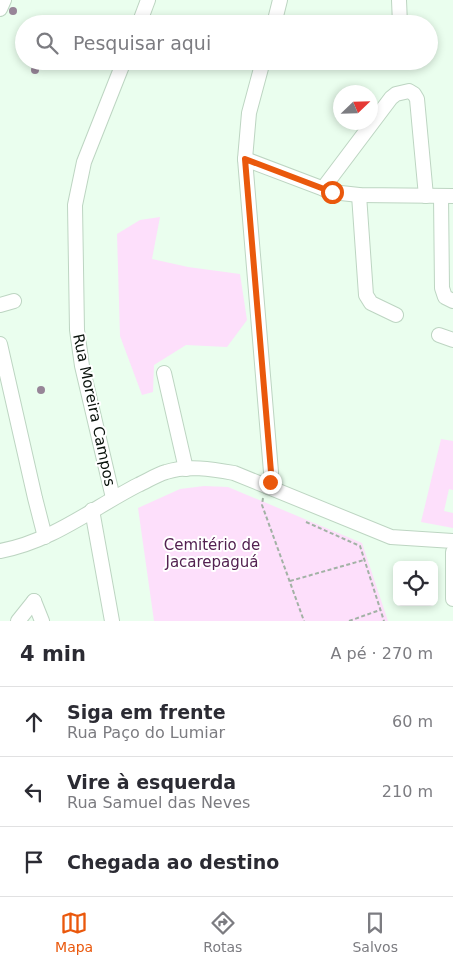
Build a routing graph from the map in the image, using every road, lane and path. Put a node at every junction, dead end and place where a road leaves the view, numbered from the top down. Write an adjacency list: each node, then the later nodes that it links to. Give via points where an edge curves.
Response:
1 (4, 0): 5 (street)
2 (148, 0): 6 (street)
3 (280, 0): 7 (street)
4 (399, 0): 8 (street)
5 (0, 8)
6 (142, 15)
7 (276, 15)
8 (400, 15)
9 (120, 70): 26 (street, Rua Moreira Campos, via 84,162 75,205 76,330)
10 (261, 70): 11 (street, via 249,113)
11 (245, 159): 12 (street); 25 (street, via 271,472)
12 (324, 189): 13 (street); 14 (street, via 390,98 409,91 417,99)
13 (359, 195): 14 (street); 19 (street, via 366,295 371,303)
14 (426, 196): 15 (street)
15 (447, 196): 17 (street, via 442,288 445,297)
16 (14, 301): 18 (street)
17 (453, 301)
18 (0, 305)
19 (396, 315)
20 (439, 334): 21 (street)
21 (453, 340)
22 (0, 344): 29 (street)
23 (164, 373): 24 (street)
24 (186, 469): 25 (street, via 209,468 234,473); 26 (street, via 166,472)
25 (268, 487): 30 (street, via 391,537); 34 (path, via 262,505)
26 (113, 498): 27 (street)
27 (92, 510): 29 (street); 39 (street)
28 (306, 522): 33 (path, via 358,544)
29 (45, 537): 31 (street, via 19,548)
30 (453, 541)
31 (0, 551)
32 (453, 552): 35 (street)
33 (365, 560): 34 (path); 36 (path)
34 (290, 581): 40 (path)
35 (453, 599)
36 (380, 610): 41 (path); 42 (path)
37 (18, 621): 38 (street, via 34,601)
38 (42, 621)
39 (112, 621)
40 (304, 621)
41 (349, 621)
42 (384, 621)

